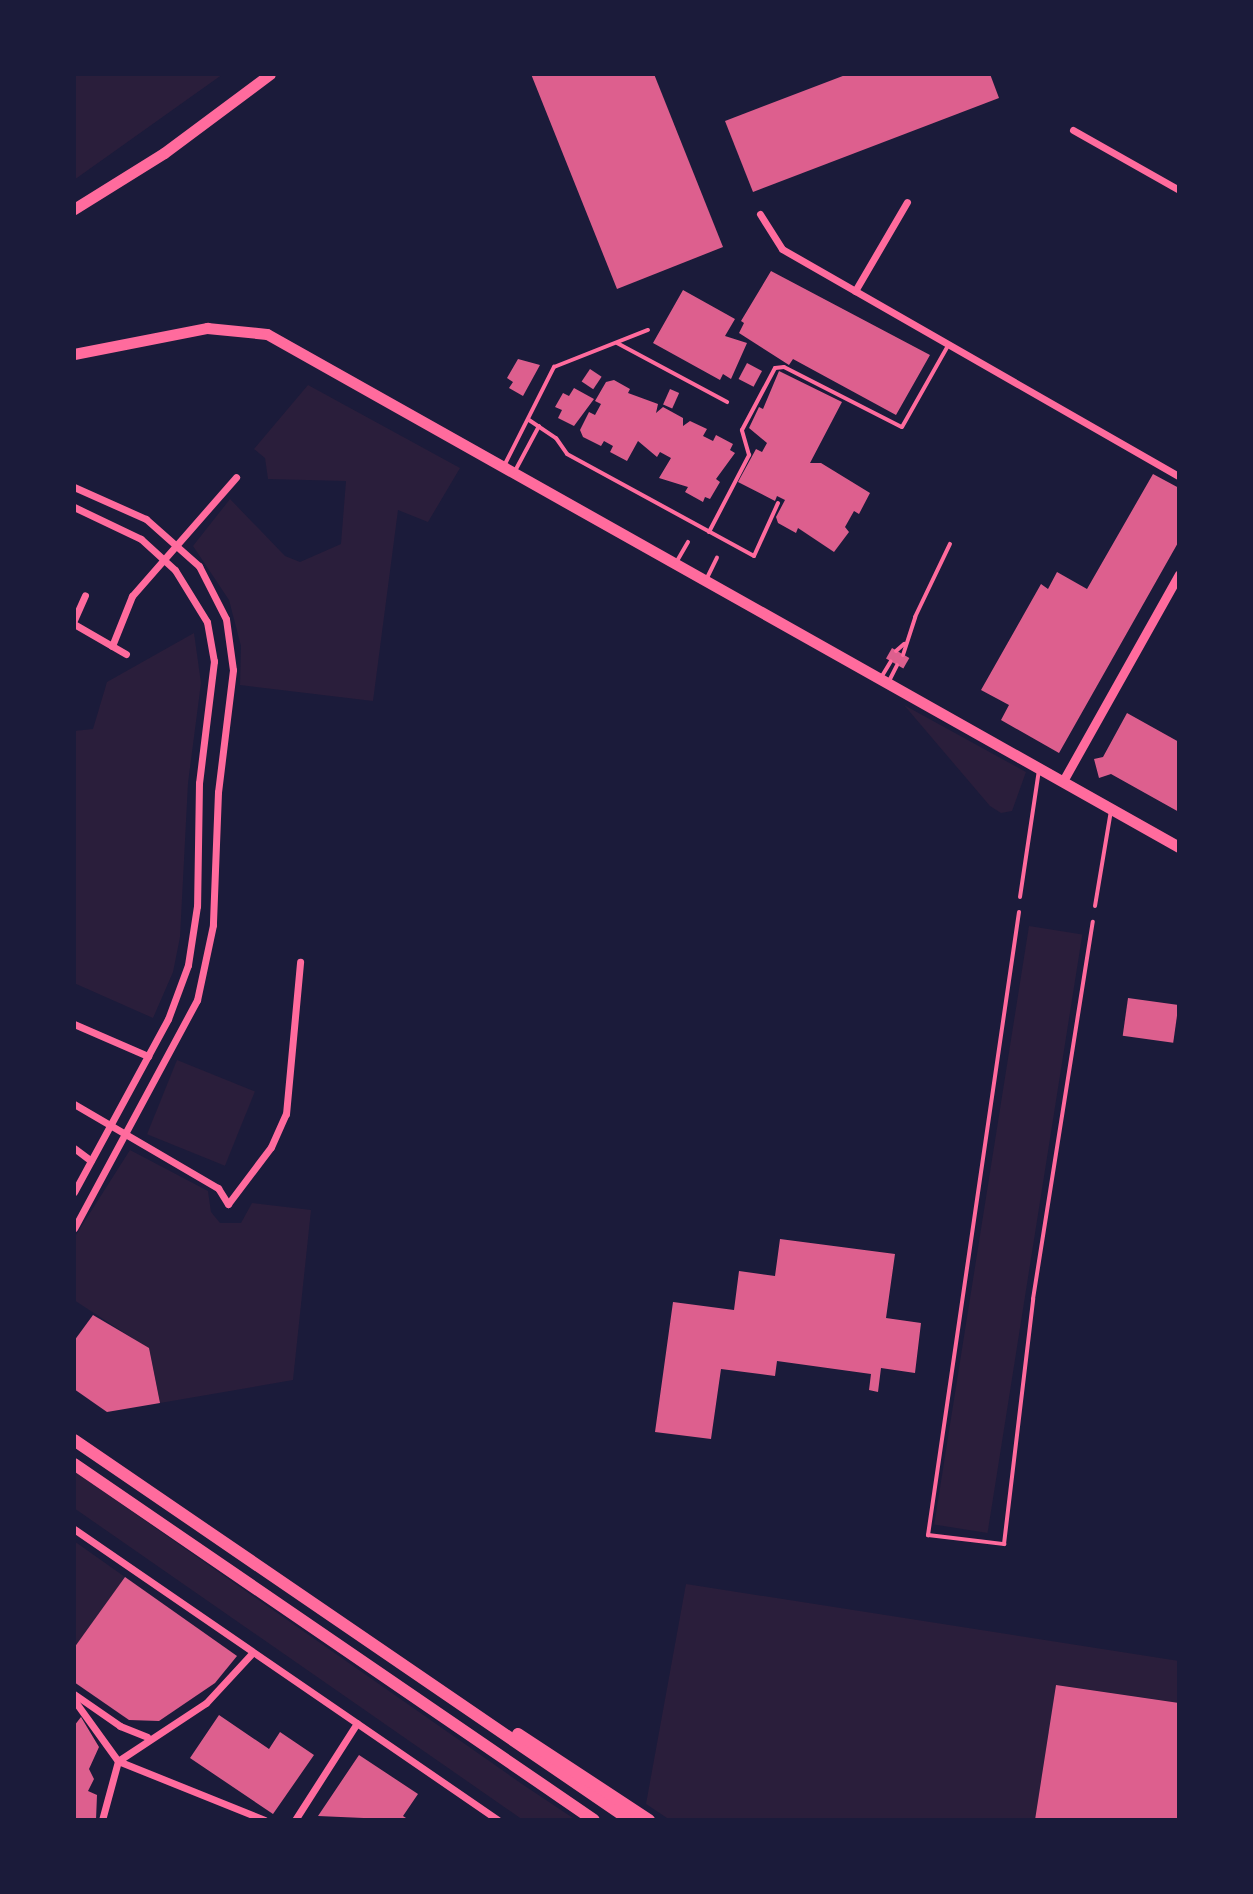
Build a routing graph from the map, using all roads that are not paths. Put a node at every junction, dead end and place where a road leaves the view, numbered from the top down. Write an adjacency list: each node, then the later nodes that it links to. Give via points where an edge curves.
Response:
1 (270, 74): 5 (main road, via 164,153)
2 (1073, 130): 3 (street)
3 (1179, 190)
4 (907, 202): 7 (street)
5 (74, 209)
6 (760, 214): 7 (street, via 782,249)
7 (855, 291): 10 (street)
8 (648, 330): 9 (lane)
9 (617, 343): 12 (lane); 13 (lane, via 554,367)
10 (949, 344): 16 (street); 21 (lane, via 902,427 784,367 775,368 742,430 749,455)
11 (74, 354): 15 (main road, via 207,328 267,334)
12 (727, 402)
13 (529, 420): 14 (lane); 15 (lane)
14 (539, 426): 15 (lane); 21 (lane, via 567,454)
15 (509, 470): 27 (main road)
16 (1179, 476)
17 (236, 477): 23 (street)
18 (74, 487): 23 (street, via 121,505)
19 (778, 503): 21 (lane, via 754,556)
20 (74, 507): 26 (street, via 124,529)
21 (709, 532)
22 (688, 542): 27 (lane)
23 (179, 543): 26 (street); 47 (street, via 217,595 230,637 232,684 219,780)
24 (950, 544): 32 (lane)
25 (717, 557): 29 (lane)
26 (165, 560): 33 (street, via 132,596); 45 (street, via 186,583 207,622 214,661 199,783)
27 (675, 565): 29 (main road)
28 (1179, 574): 41 (street)
29 (705, 582): 39 (main road)
30 (85, 595): 31 (street)
31 (74, 622): 33 (street)
32 (904, 644): 34 (lane); 36 (lane)
33 (112, 646): 35 (street)
34 (896, 651)
35 (126, 654)
36 (903, 655)
37 (891, 661): 39 (lane)
38 (897, 665): 39 (lane)
39 (883, 683): 40 (main road)
40 (1040, 768): 41 (main road); 44 (lane)
41 (1063, 781): 42 (main road)
42 (1111, 809): 43 (main road); 46 (lane)
43 (1179, 847)
44 (1020, 897)
45 (197, 906): 47 (street); 52 (street, via 182,986)
46 (1095, 906)
47 (213, 909): 55 (street, via 197,1000)
48 (1019, 912): 49 (lane, via 928,1535 1004,1544 1033,1299)
49 (1093, 922)
50 (300, 962): 55 (street, via 286,1114 271,1147 228,1204 218,1188)
51 (74, 1024): 52 (street)
52 (148, 1056): 54 (street)
53 (74, 1104): 54 (street)
54 (110, 1127): 55 (street); 57 (street)
55 (127, 1136): 59 (street)
56 (74, 1148): 57 (street)
57 (91, 1161): 58 (street)
58 (74, 1192)
59 (74, 1228)
60 (74, 1440): 63 (highway)
61 (74, 1464): 74 (highway)
62 (74, 1529): 64 (street)
63 (354, 1632): 75 (highway); 76 (highway)
64 (253, 1652): 67 (street); 68 (street, via 206,1703)
65 (74, 1694): 68 (street, via 120,1726)
66 (74, 1700): 69 (street)
67 (357, 1723): 72 (street); 73 (street)
68 (147, 1737): 69 (street)
69 (118, 1761): 70 (street); 71 (street)
70 (102, 1820)
71 (265, 1820)
72 (295, 1820)
73 (498, 1820)
74 (594, 1820)
75 (630, 1820)
76 (649, 1820)

